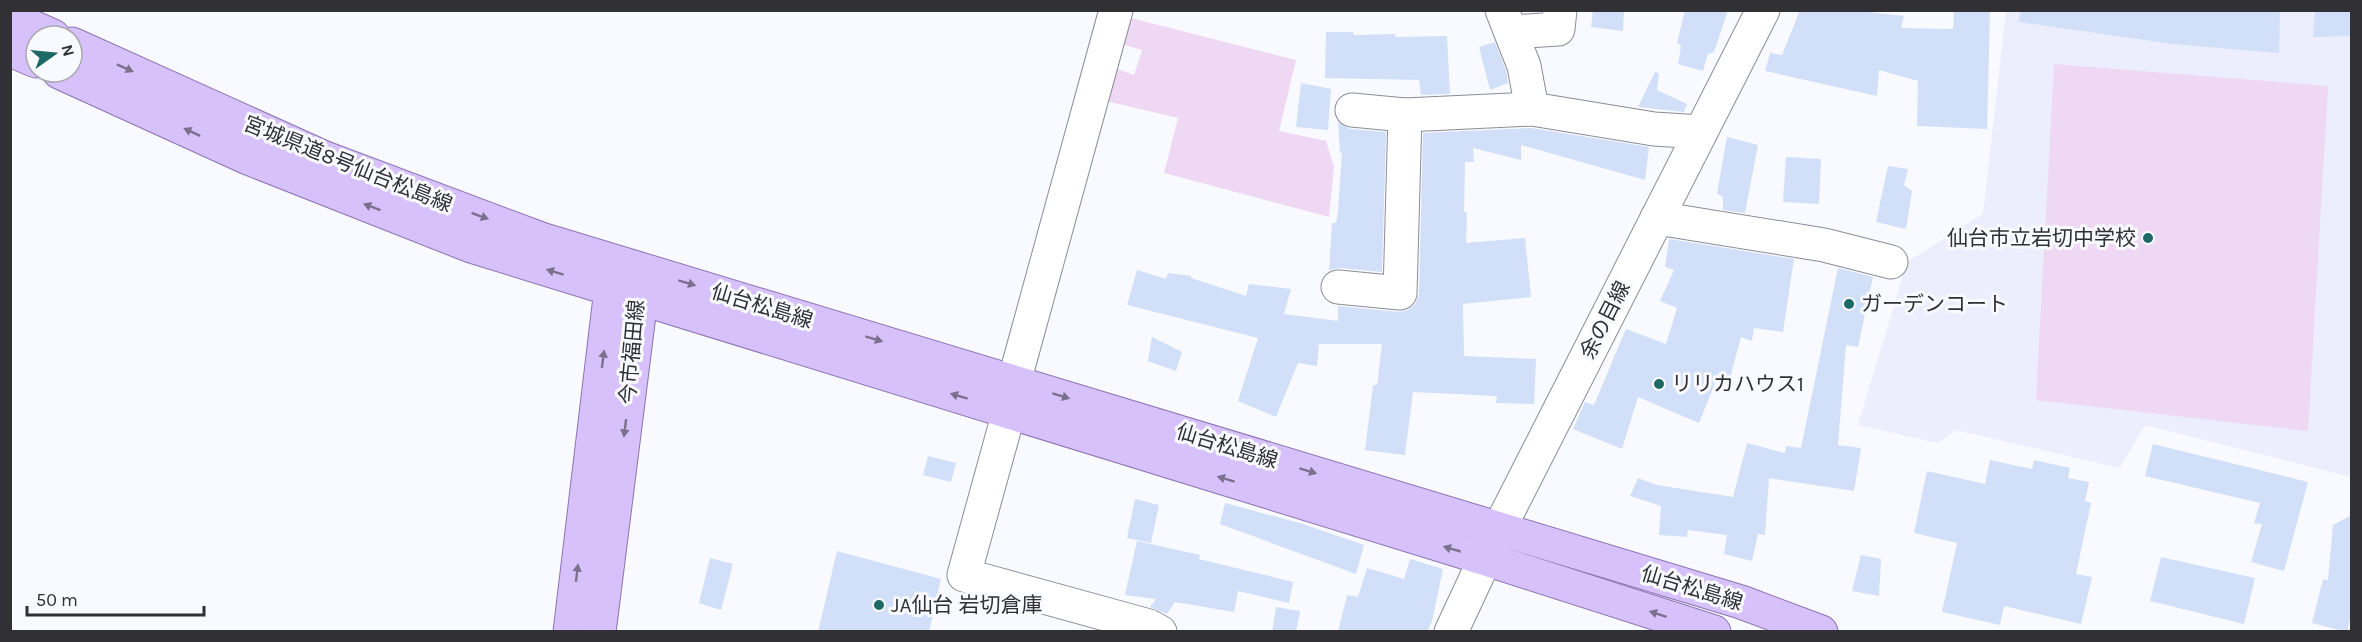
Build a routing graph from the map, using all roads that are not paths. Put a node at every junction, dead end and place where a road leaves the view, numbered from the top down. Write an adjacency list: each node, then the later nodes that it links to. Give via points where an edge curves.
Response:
1 (1116, 10): 19 (street)
2 (1560, 10): 5 (street, via 1558,29)
3 (1762, 10): 14 (street, 余の目線)
4 (10, 17): 6 (main road)
5 (1506, 21): 11 (street, via 1524,66)
6 (26, 24)
7 (84, 49): 17 (main road, 宮城県道8号仙台松島線, one-way to 17, via 325,158 541,239)
8 (10, 50): 9 (main road)
9 (24, 56)
10 (84, 83): 17 (main road, 宮城県道8号仙台松島線, one-way to 10, via 471,246 260,163)
11 (1532, 109): 13 (street); 14 (street, via 1654,129)
12 (1352, 111): 13 (street)
13 (1405, 115): 18 (street, via 1400,293)
14 (1701, 132): 15 (street, 余の目線)
15 (1658, 218): 16 (street, via 1824,245); 20 (street, 余の目線)
16 (1891, 262)
17 (628, 285): 19 (main road, 仙台松島線); 22 (main road, 今市福田線, one-way to 17); 23 (main road, 今市福田線, one-way to 23)
18 (1338, 287)
19 (1012, 397): 20 (main road, 仙台松島線, one-way to 20); 21 (main road, 仙台松島線, one-way to 19); 24 (street, via 964,575)
20 (1499, 529): 21 (street, 余の目線); 27 (main road, 仙台松島線, via 1741,602)
21 (1486, 559): 25 (street, 余の目線); 26 (main road, 仙台松島線, one-way to 21)
22 (570, 632)
23 (599, 632)
24 (1160, 632)
25 (1451, 632)
26 (1714, 632)
27 (1821, 632)

